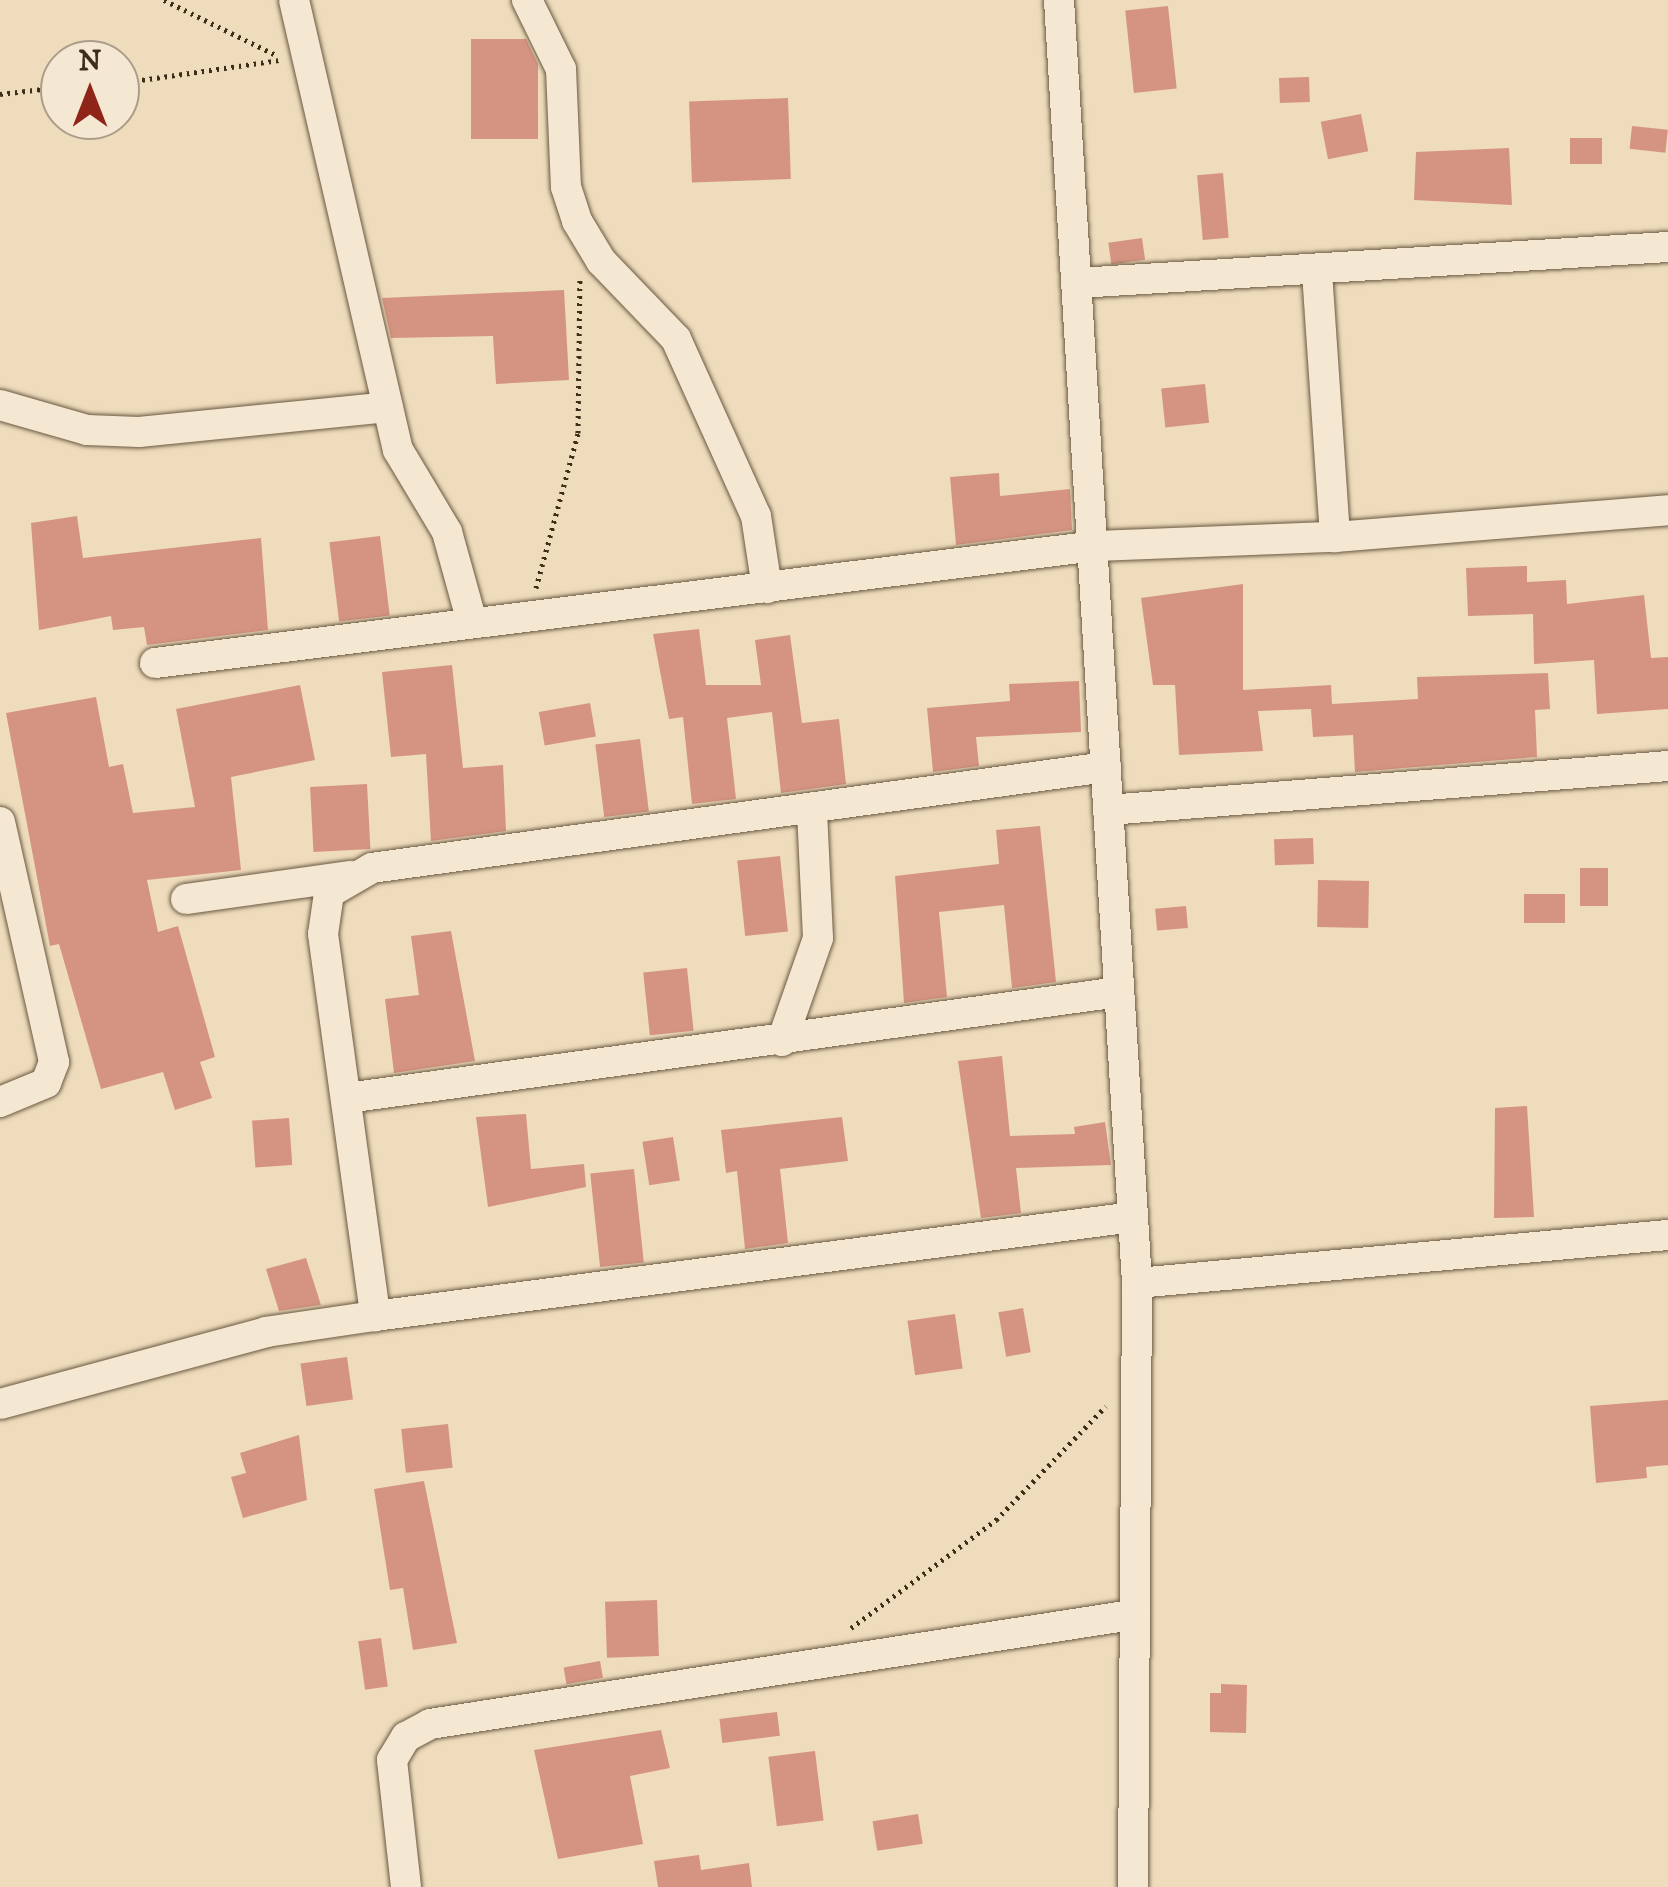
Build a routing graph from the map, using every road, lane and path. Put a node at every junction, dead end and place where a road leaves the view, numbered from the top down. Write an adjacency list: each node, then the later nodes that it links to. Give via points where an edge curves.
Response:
1 (164, 0): 5 (path)
2 (294, 0): 5 (street)
3 (527, 0): 9 (street, via 561,69 566,186)
4 (1059, 0): 12 (street)
5 (296, 66): 6 (path); 14 (street)
6 (140, 81)
7 (40, 90): 8 (path)
8 (0, 94)
9 (577, 221): 18 (street, via 601,260 676,339 756,516); 19 (path, via 578,433)
10 (1668, 247): 11 (street)
11 (1317, 272): 12 (street); 16 (street)
12 (1078, 283): 17 (street)
13 (0, 405): 14 (street, via 72,427 139,432)
14 (388, 407): 20 (street, via 398,450 448,532)
15 (1668, 510): 16 (street)
16 (1336, 537): 17 (street)
17 (1096, 546): 18 (street); 23 (street)
18 (767, 588): 19 (street)
19 (527, 614): 20 (street)
20 (472, 622): 21 (street)
21 (155, 663)
22 (1668, 766): 24 (street)
23 (1106, 767): 24 (street); 25 (street)
24 (1108, 810): 29 (street)
25 (812, 811): 27 (street); 30 (street, via 822,890 818,938)
26 (0, 822): 32 (street, via 54,1050 46,1082)
27 (354, 875): 28 (street); 31 (street, via 329,893 323,934)
28 (186, 899)
29 (1119, 992): 30 (street); 33 (street)
30 (782, 1042): 31 (street)
31 (347, 1098): 36 (street)
32 (0, 1102)
33 (1133, 1218): 35 (street); 36 (street)
34 (1668, 1235): 35 (street)
35 (1137, 1283): 37 (street)
36 (375, 1316): 38 (street, via 266,1332)
37 (1135, 1370): 39 (street); 40 (path, via 1054,1467 996,1520)
38 (0, 1404)
39 (1132, 1615): 41 (street, via 430,1724 406,1737 392,1760); 42 (street)
40 (843, 1634)
41 (406, 1887)
42 (1133, 1887)

